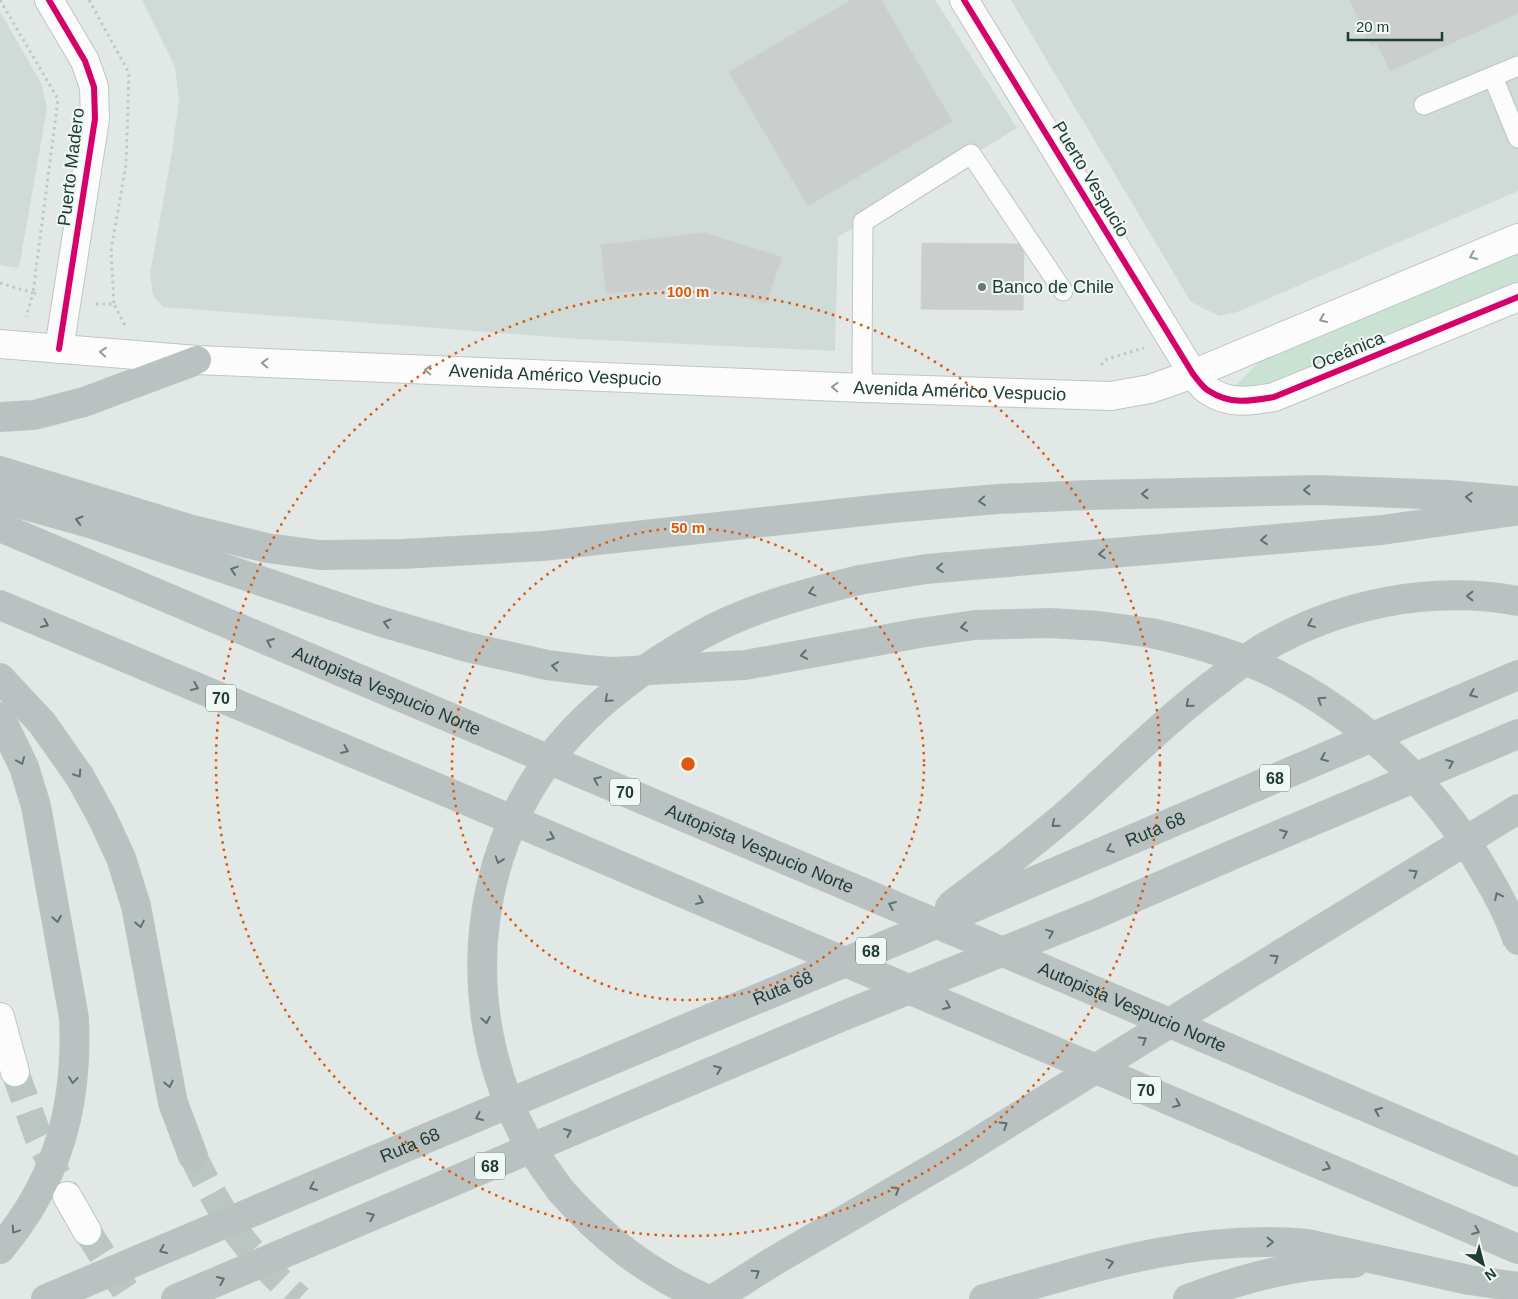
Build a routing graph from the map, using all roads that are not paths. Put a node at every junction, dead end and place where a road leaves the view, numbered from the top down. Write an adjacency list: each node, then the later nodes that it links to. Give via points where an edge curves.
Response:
1 (49, 0): 11 (main road, Puerto Madero, via 85,61 94,87 95,118)
2 (964, 0): 13 (main road, Puerto Vespucio)
3 (1518, 66): 4 (lane)
4 (1493, 76): 5 (lane); 6 (lane)
5 (1424, 105)
6 (1518, 138)
7 (1518, 238): 13 (main road, one-way to 13)
8 (1063, 291): 14 (lane, via 971,154 863,222)
9 (1518, 297): 13 (main road, Oceánica, via 1274,397 1249,402 1229,400 1208,391)
10 (10, 345): 11 (main road, Avenida Américo Vespucio)
11 (59, 349): 12 (main road, Avenida Américo Vespucio, one-way to 11)
12 (197, 360): 14 (main road, Avenida Américo Vespucio, one-way to 12); 15 (highway, via 84,402 34,415)
13 (1192, 374): 14 (main road, Avenida Américo Vespucio, via 1150,389 1111,396)
14 (863, 388)
15 (0, 418)
16 (0, 471): 18 (highway, one-way to 16, via 1319,490 998,499 543,546 320,555 267,548 189,529)
17 (0, 498): 29 (highway, one-way to 17, bridge, via 1496,893 1462,836 1416,778 1382,745 1338,711 1269,671 1191,642 1100,626 1049,623 975,625 745,666 612,672 586,670 466,647 379,621 93,524)
18 (1518, 501)
19 (1518, 510): 42 (highway, one-way to 42, bridge, via 1382,530 926,569 859,580 774,603 699,636 619,689 582,721 543,770 520,808 494,875 482,950 484,1009 490,1043 518,1122 530,1146 561,1191 610,1240 655,1274)
20 (0, 527): 33 (highway, Autopista Vespucio Norte / 70, one-way to 20)
21 (1518, 601): 28 (highway, one-way to 28, bridge, via 1476,596 1412,598 1356,608 1292,632 1258,651 1191,701 1074,808)
22 (0, 605): 37 (highway, 70, one-way to 37)
23 (1518, 675): 28 (highway, Ruta 68 / 68, one-way to 28, bridge)
24 (0, 678): 32 (highway, one-way to 32, via 42,723 80,777 120,858 138,916 173,1102)
25 (0, 717): 36 (highway, one-way to 36, via 24,768 36,806 74,1018 76,1051 67,1118 53,1162 28,1210)
26 (1518, 734): 41 (highway, 68, one-way to 26, bridge)
27 (1518, 809): 43 (highway, one-way to 27, bridge, via 963,1151)
28 (915, 933): 40 (highway, Ruta 68 / 68, one-way to 40, bridge)
29 (1518, 941)
30 (0, 1017): 31 (main road)
31 (15, 1072)
32 (193, 1156)
33 (1518, 1172)
34 (67, 1196): 35 (main road)
35 (87, 1231)
36 (0, 1249)
37 (1518, 1249)
38 (1393, 1264): 39 (highway); 44 (highway, one-way to 38, via 1122,1260 1216,1244 1307,1244); 45 (highway, via 1349,1263 1264,1274)
39 (1518, 1287)
40 (46, 1299)
41 (176, 1299)
42 (706, 1299)
43 (714, 1299)
44 (984, 1299)
45 (1188, 1299)

